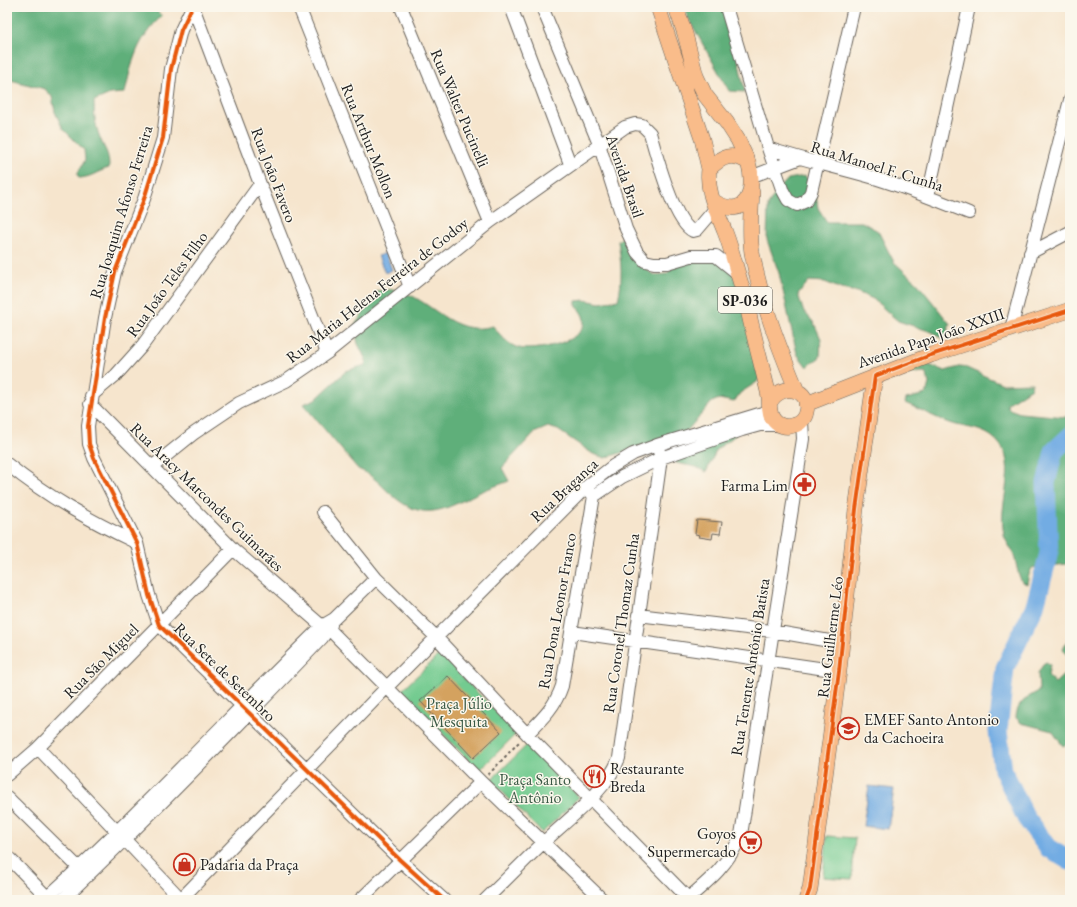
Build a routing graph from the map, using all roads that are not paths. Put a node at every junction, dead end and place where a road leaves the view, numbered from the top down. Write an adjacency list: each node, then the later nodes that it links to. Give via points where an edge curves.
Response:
1 (192, 7): 21 (street, Rua João Favero); 35 (street, Rua Joaquim Afonso Ferreira, via 181,30 172,69 163,138 144,199 115,272)
2 (299, 7): 29 (street, Rua Arthur Mollon)
3 (400, 7): 25 (street, Rua Walter Pucinelli)
4 (511, 7): 16 (street)
5 (542, 7): 13 (street, Avenida Brasil)
6 (658, 7): 18 (main road, SP-036, via 702,139)
7 (676, 7): 20 (main road, SP-036, via 696,76 705,95 731,129)
8 (726, 7): 14 (street)
9 (854, 7): 17 (street)
10 (969, 7): 22 (street)
11 (1070, 100): 12 (street)
12 (1068, 113): 27 (street)
13 (599, 144): 16 (street, Rua Maria Helena Ferreira de Godoy); 23 (street, Rua Maria Helena Ferreira de Godoy, via 625,127 642,125 650,132 672,200 684,225 694,231 697,230); 28 (street, Avenida Brasil, via 629,236 645,261 654,264 667,263 691,256 709,255 722,260)
14 (768, 148): 15 (street, Rua Manoel F. Cunha); 19 (street)
15 (798, 158): 17 (street, Rua Manoel F. Cunha); 19 (street, Rua Manoel F. Cunha)
16 (570, 164): 25 (street, Rua Maria Helena Ferreira de Godoy)
17 (817, 164): 19 (street, via 810,197 797,205 788,200); 22 (street, Rua Manoel F. Cunha, via 871,177)
18 (709, 169): 20 (main road, via 721,158 736,155); 23 (main road, SP-036, via 709,191)
19 (775, 169): 20 (street, Rua Manoel F. Cunha)
20 (751, 176): 23 (main road, via 747,201 735,208); 34 (main road, SP-036, via 751,232 759,284 779,348)
21 (260, 184): 32 (street, Rua João Favero); 35 (street, Rua João Teles Filho, via 142,346)
22 (928, 196): 24 (street, Rua Manoel F. Cunha)
23 (714, 205): 28 (main road, SP-036, via 725,232)
24 (969, 213)
25 (490, 222): 29 (street, Rua Maria Helena Ferreira de Godoy)
26 (1070, 232): 27 (street)
27 (1030, 253): 31 (street)
28 (736, 272): 37 (main road, SP-036)
29 (410, 287): 32 (street, Rua Maria Helena Ferreira de Godoy)
30 (1070, 310): 31 (main road, Avenida Papa João XXIII)
31 (1011, 329): 33 (main road, Avenida Papa João XXIII)
32 (327, 353): 43 (street, Rua Maria Helena Ferreira de Godoy, via 286,381 239,403)
33 (875, 376): 36 (main road, Avenida Papa João XXIII); 56 (main road, Rua Guilherme Léo, via 856,509)
34 (797, 391): 36 (main road, SP-036, via 803,396); 37 (main road, via 781,390 774,395)
35 (91, 400): 43 (street, Rua Aracy Marcondes Guimarães); 46 (street, Rua Sete de Setembro, via 89,444)
36 (806, 404): 38 (main road, via 806,413)
37 (770, 406): 39 (main road, SP-036, via 773,419); 40 (street, Rua Bragança)
38 (802, 421): 39 (main road, via 787,427); 52 (street, Rua Tenente Antônio Batista, via 803,439)
39 (780, 425): 41 (street, Rua Bragança, via 760,425)
40 (657, 445): 41 (street, Rua Coronel Thomaz Cunha); 44 (street, Rua Bragança, via 633,454 613,466)
41 (660, 458): 44 (street, Rua Bragança); 49 (street, Rua Coronel Thomaz Cunha)
42 (7, 464): 46 (street, via 36,488 89,520)
43 (152, 466): 47 (street, Rua Aracy Marcondes Guimarães)
44 (590, 491): 53 (street, Rua Dona Leonor Franco); 54 (street, Rua Bragança)
45 (323, 512): 48 (street)
46 (137, 543): 50 (street, Rua Sete de Setembro)
47 (233, 549): 50 (street, Rua São Miguel); 51 (street, Rua Aracy Marcondes Guimarães)
48 (376, 578): 51 (street); 54 (street)
49 (638, 615): 52 (street); 55 (street, Rua Coronel Thomaz Cunha)
50 (159, 625): 60 (street, Rua Sete de Setembro); 63 (street, Rua São Miguel)
51 (328, 625): 59 (street, Rua Aracy Marcondes Guimarães); 60 (street); 61 (street)
52 (772, 631): 56 (street); 57 (street, Rua Tenente Antônio Batista)
53 (572, 632): 55 (street); 62 (street, Rua Dona Leonor Franco, via 558,699)
54 (437, 638): 59 (street); 62 (street)
55 (636, 642): 57 (street); 68 (street, Rua Coronel Thomaz Cunha, via 619,758 611,776)
56 (841, 643): 58 (main road, Rua Guilherme Léo)
57 (767, 659): 58 (street); 76 (street, Rua Tenente Antônio Batista, via 741,835 727,862)
58 (839, 671): 83 (main road, Rua Guilherme Léo, via 810,889)
59 (386, 687): 64 (street); 66 (street)
60 (242, 704): 61 (street, Rua Sete de Setembro); 69 (street)
61 (250, 713): 64 (street, Rua Sete de Setembro); 70 (street)
62 (527, 734): 68 (street)
63 (38, 748): 65 (street, Rua São Miguel); 69 (street)
64 (308, 769): 73 (street, Rua Sete de Setembro); 78 (street)
65 (7, 776)
66 (481, 782): 71 (street); 73 (street)
67 (7, 797): 74 (street)
68 (590, 797): 71 (street); 76 (street)
69 (116, 831): 70 (street); 74 (street)
70 (124, 840): 77 (street); 78 (street)
71 (543, 842): 81 (street); 82 (street)
72 (7, 856): 75 (street)
73 (400, 860): 79 (street); 80 (street, Rua Sete de Setembro)
74 (78, 867): 75 (street)
75 (47, 899)
76 (688, 899)
77 (62, 900)
78 (181, 900)
79 (360, 900)
80 (444, 900)
81 (485, 900)
82 (603, 900)
83 (806, 900)

